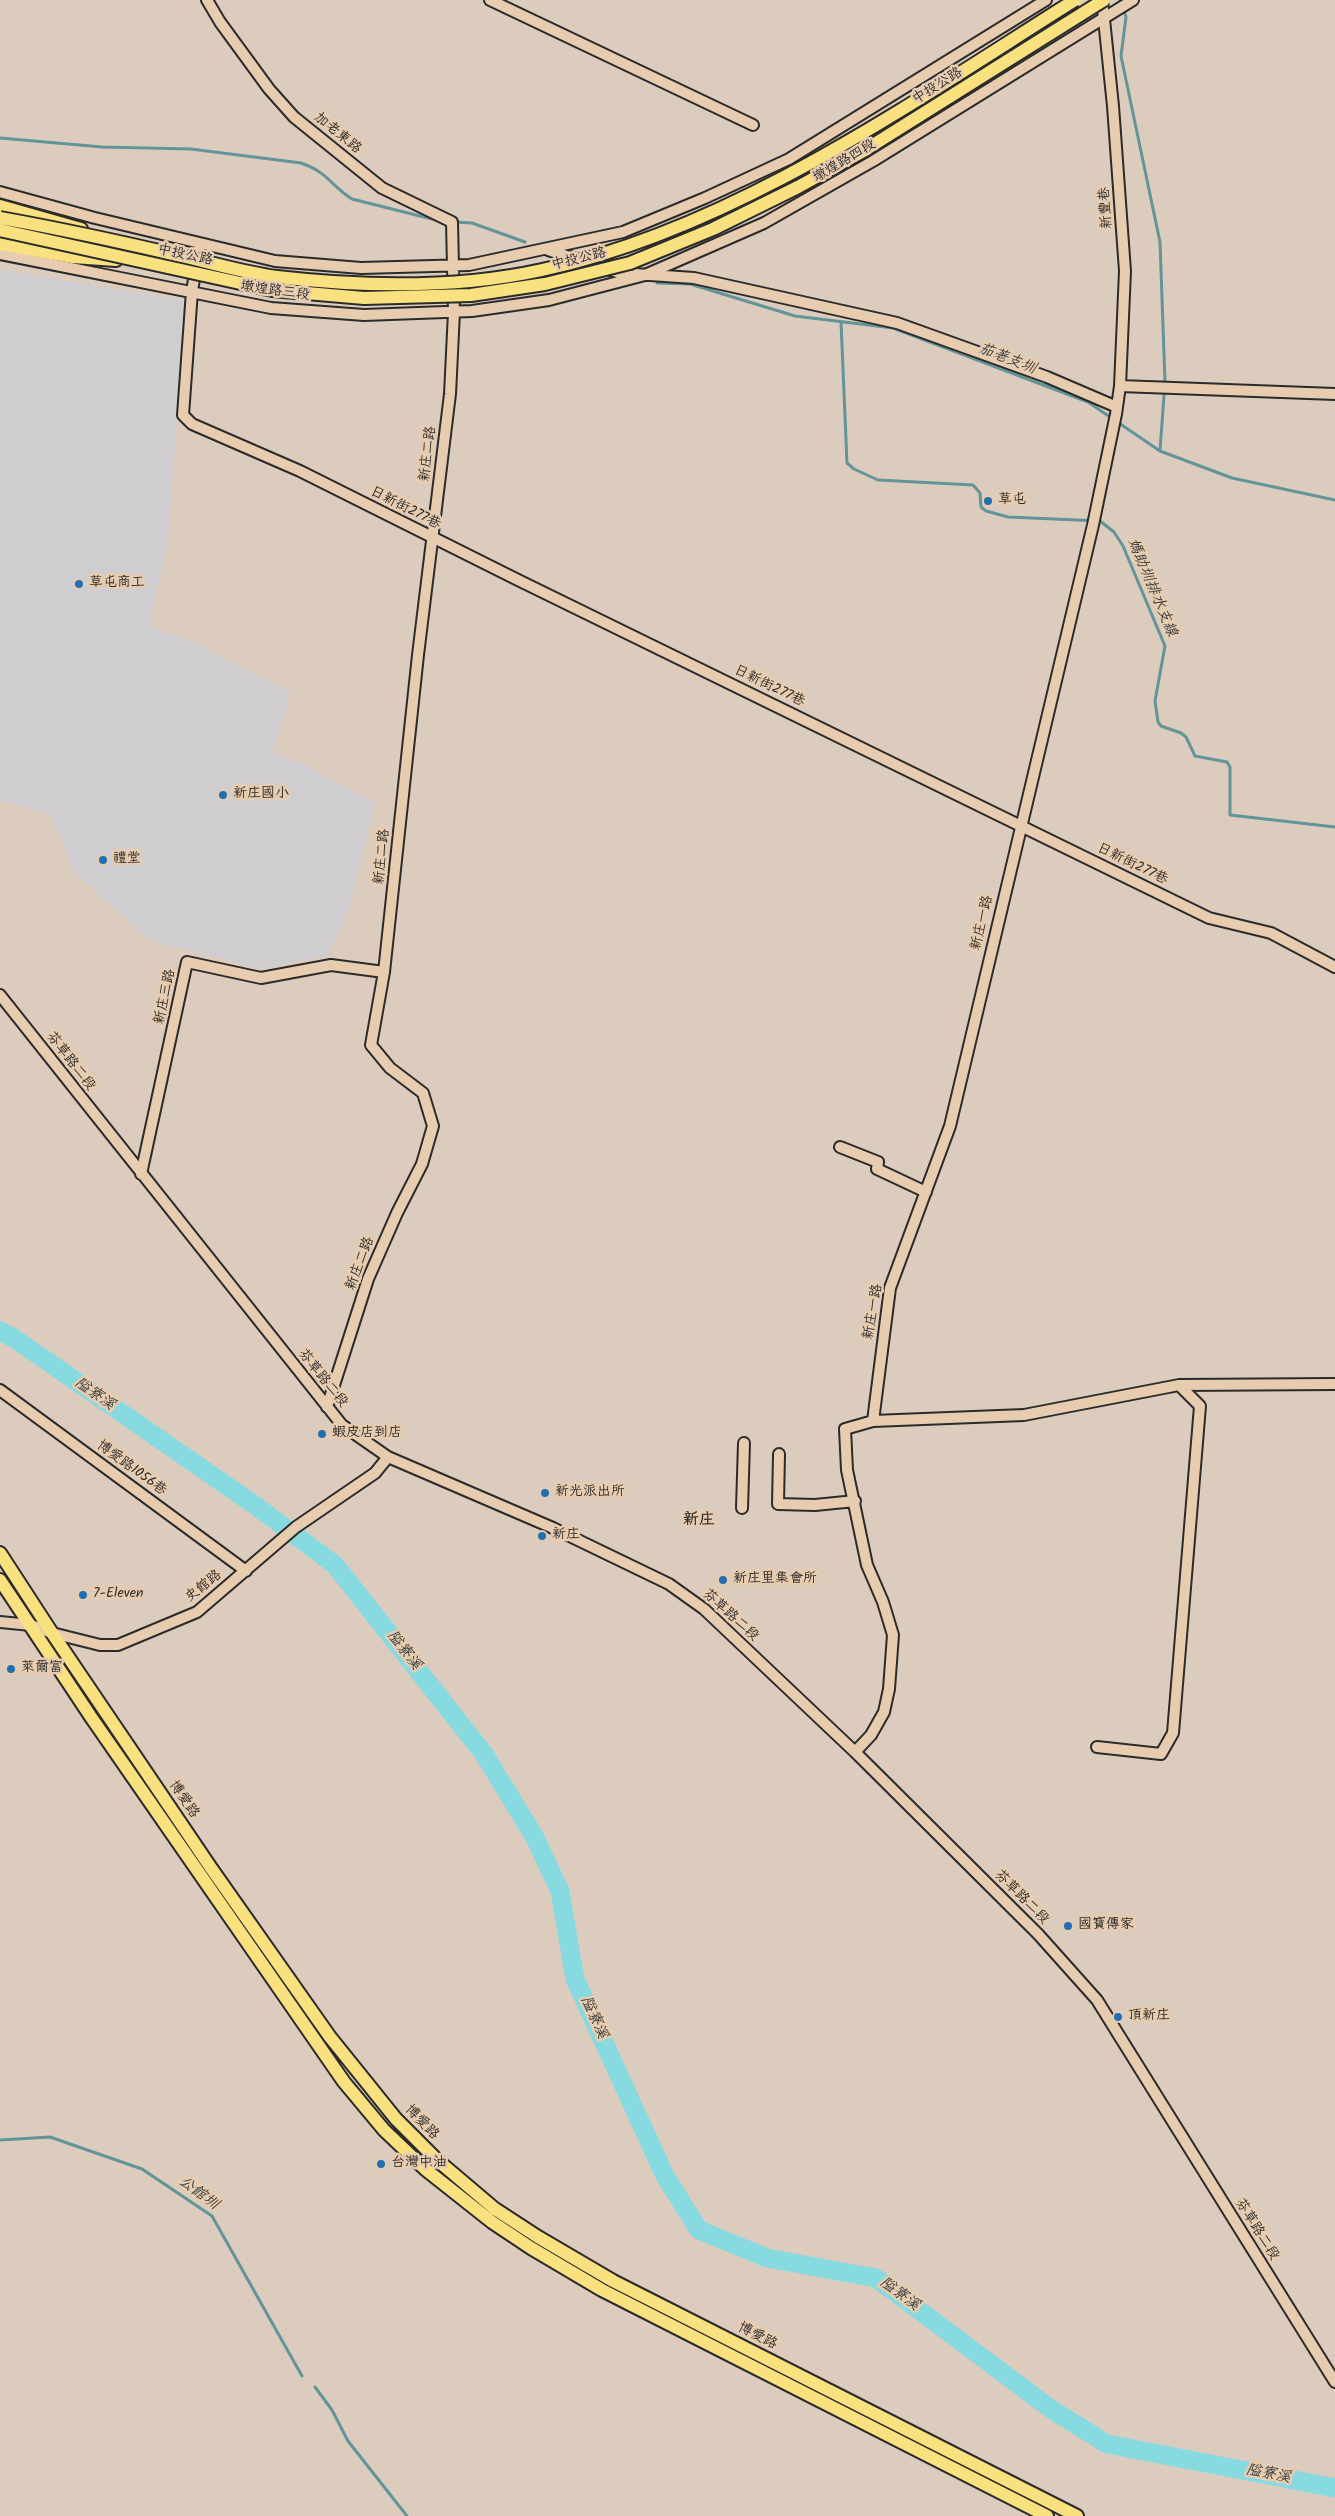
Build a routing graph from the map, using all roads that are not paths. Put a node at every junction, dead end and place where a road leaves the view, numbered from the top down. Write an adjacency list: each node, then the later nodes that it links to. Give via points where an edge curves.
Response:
1 (206, 0): 19 (street, 加老東路, via 269,88 294,117 382,188 452,222)
2 (490, 0): 8 (street)
3 (1046, 0): 16 (street, via 789,159 623,232)
4 (1075, 0): 15 (main road, 中投公路, bridge, via 858,137 704,214 621,249 541,270 469,282 362,283 274,276)
5 (1103, 0): 7 (street, 新豐巷); 18 (main road, 中投公路, bridge, via 832,169 712,229 630,263 545,284 471,295 364,298 272,290)
6 (1133, 0): 7 (street, 墩煌路四段)
7 (1103, 19): 20 (street, 墩煌路四段, via 807,201 719,244); 24 (street, 新豐巷, via 1125,271)
8 (753, 126)
9 (0, 192): 14 (street)
10 (0, 206): 15 (main road, bridge)
11 (0, 218): 15 (main road, 中投公路, bridge)
12 (0, 230): 18 (main road, 中投公路, bridge)
13 (0, 244): 18 (main road, bridge, via 73,257)
14 (200, 245): 19 (street, via 275,262 361,268); 21 (street)
15 (139, 246)
16 (547, 249): 19 (street); 20 (street, via 620,273)
17 (0, 254): 21 (street, 墩煌路三段)
18 (140, 261)
19 (452, 266): 23 (street, 新庄二路)
20 (645, 275): 22 (street, 墩煌路四段); 26 (street, via 694,278 897,323 1047,377)
21 (192, 291): 23 (street, 墩煌路三段, via 271,308 364,315); 27 (street, 日新街277巷, via 183,415 192,424 300,470)
22 (549, 300): 23 (street, 墩煌路三段)
23 (454, 312): 27 (street, 新庄二路, via 450,394)
24 (1120, 386): 25 (street); 26 (street, 新豐巷)
25 (1335, 394)
26 (1116, 415): 28 (street, 新庄一路)
27 (433, 538): 28 (street, 日新街277巷); 30 (street, 新庄二路)
28 (1020, 826): 29 (street, 日新街277巷, via 1209,918 1271,933); 34 (street, 新庄一路, via 950,1126)
29 (1335, 967)
30 (384, 972): 33 (street, 新庄三路, via 331,965 261,978 187,962); 38 (street, 新庄二路, via 371,1044 390,1068 423,1093 433,1126 422,1164 368,1279)
31 (0, 995): 33 (street, 芬草路二段)
32 (840, 1147): 34 (street, via 878,1162 876,1169)
33 (141, 1174): 38 (street, 芬草路二段)
34 (926, 1192): 39 (street, 新庄一路, via 890,1288)
35 (1335, 1384): 36 (street)
36 (1179, 1385): 39 (street, via 1024,1415); 51 (street, via 1200,1406 1173,1733 1161,1754)
37 (0, 1390): 46 (street, 博愛路1056巷)
38 (327, 1408): 42 (street, 芬草路二段, via 342,1425)
39 (873, 1422): 43 (street, via 845,1429 847,1470)
40 (744, 1443): 44 (street)
41 (779, 1454): 43 (street, via 778,1504)
42 (388, 1456): 46 (street, 史館路, via 375,1473 296,1527); 52 (street, 芬草路二段, via 553,1528 670,1584 704,1609)
43 (854, 1501): 52 (street, via 867,1565 893,1635 884,1712 871,1735)
44 (742, 1508)
45 (0, 1553): 50 (main road, 博愛路)
46 (250, 1568): 50 (street, 史館路, via 197,1612 118,1645 100,1645)
47 (0, 1580): 49 (main road, 博愛路)
48 (0, 1622): 49 (street, 史館路)
49 (31, 1625): 50 (street, 史館路); 54 (main road, 博愛路, via 96,1725 317,2044)
50 (52, 1633): 53 (main road, 博愛路, via 330,2038)
51 (1097, 1747)
52 (855, 1752): 57 (street, 芬草路二段, via 1038,1934 1097,2000)
53 (396, 2119): 54 (main road); 55 (main road, 博愛路)
54 (384, 2130): 56 (main road, 博愛路)
55 (436, 2159): 56 (main road); 59 (main road, 博愛路, via 495,2209 614,2281)
56 (426, 2169): 58 (main road, 博愛路, via 492,2222 602,2290)
57 (1335, 2382)
58 (1047, 2516)
59 (1078, 2516)

